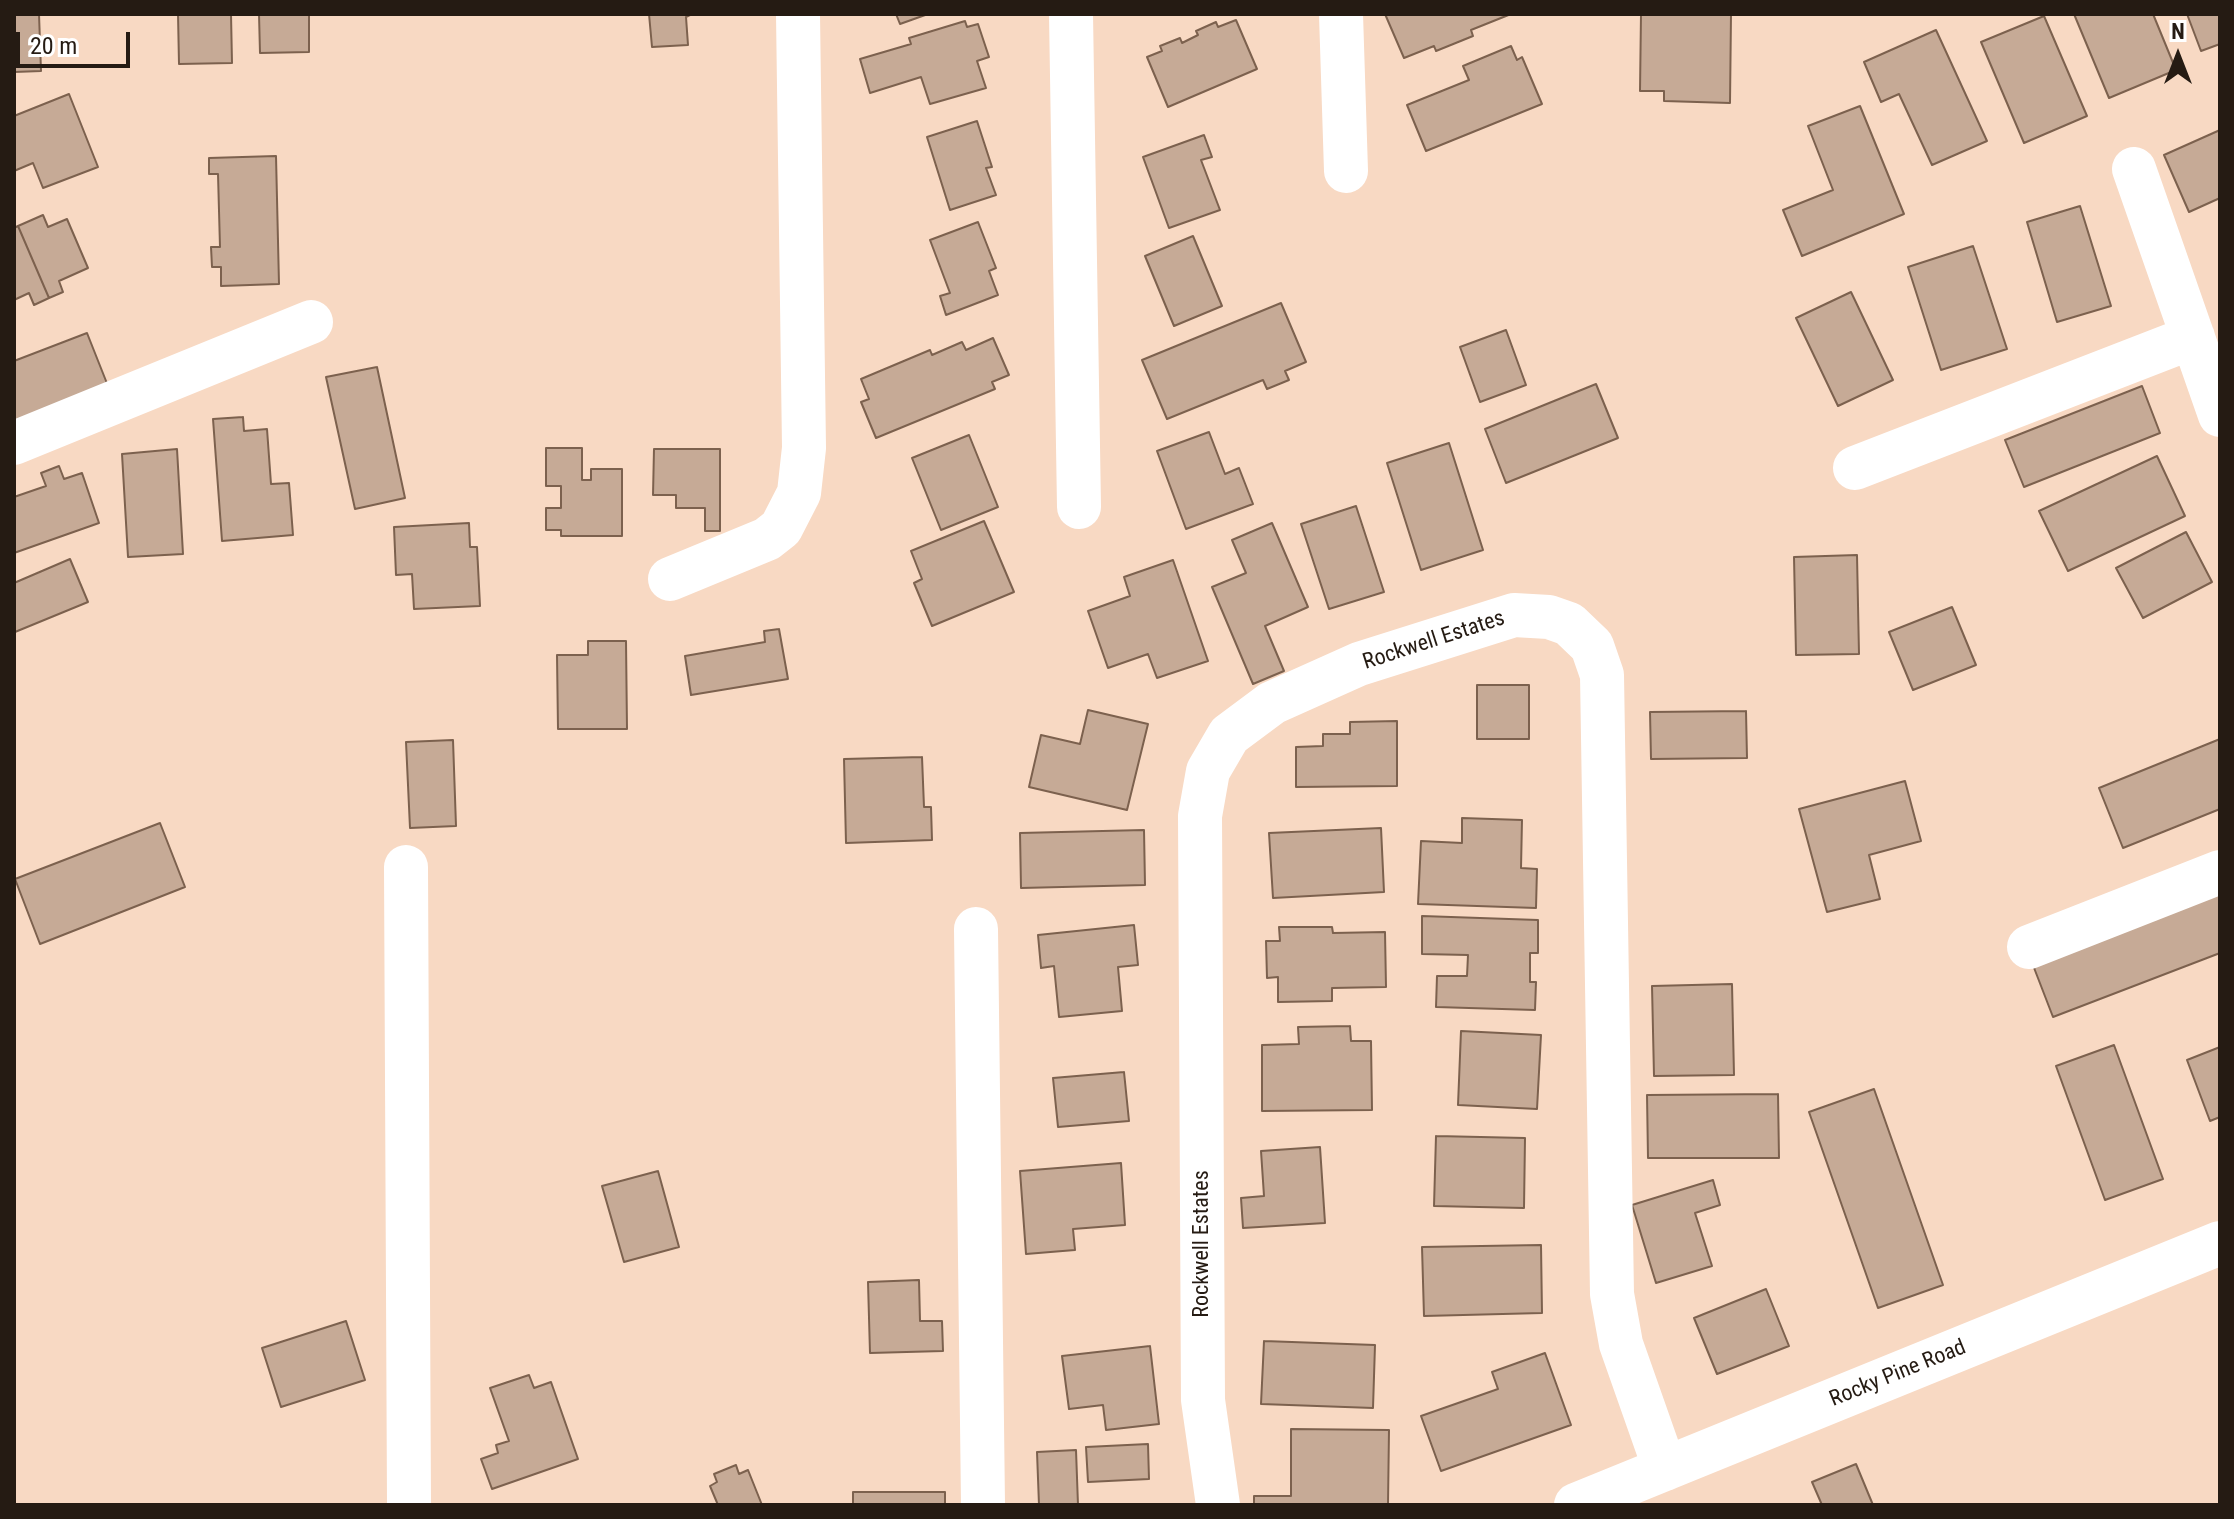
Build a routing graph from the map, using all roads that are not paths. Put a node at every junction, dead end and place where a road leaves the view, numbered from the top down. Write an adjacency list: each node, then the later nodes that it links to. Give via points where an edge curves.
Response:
1 (798, 14): 12 (street, via 804,448 799,493 781,528 767,539)
2 (1071, 14): 11 (street)
3 (1341, 14): 5 (street)
4 (2134, 169): 7 (street)
5 (1346, 171)
6 (311, 322): 9 (street)
7 (2193, 337): 8 (street); 10 (street)
8 (2220, 415)
9 (14, 443)
10 (1855, 468)
11 (1079, 507)
12 (670, 579)
13 (406, 867): 19 (street)
14 (2220, 872): 16 (street)
15 (976, 929): 20 (street)
16 (2029, 947)
17 (2220, 1243): 18 (street, Rocky Pine Road)
18 (1665, 1469): 21 (street, Rockwell Estates, via 1621,1344 1612,1294 1602,675 1592,646 1569,624 1514,615 1387,654 1272,703 1229,735 1208,771 1200,816 1203,1400); 22 (street, Rocky Pine Road)
19 (409, 1505)
20 (983, 1505)
21 (1218, 1505)
22 (1576, 1505)

